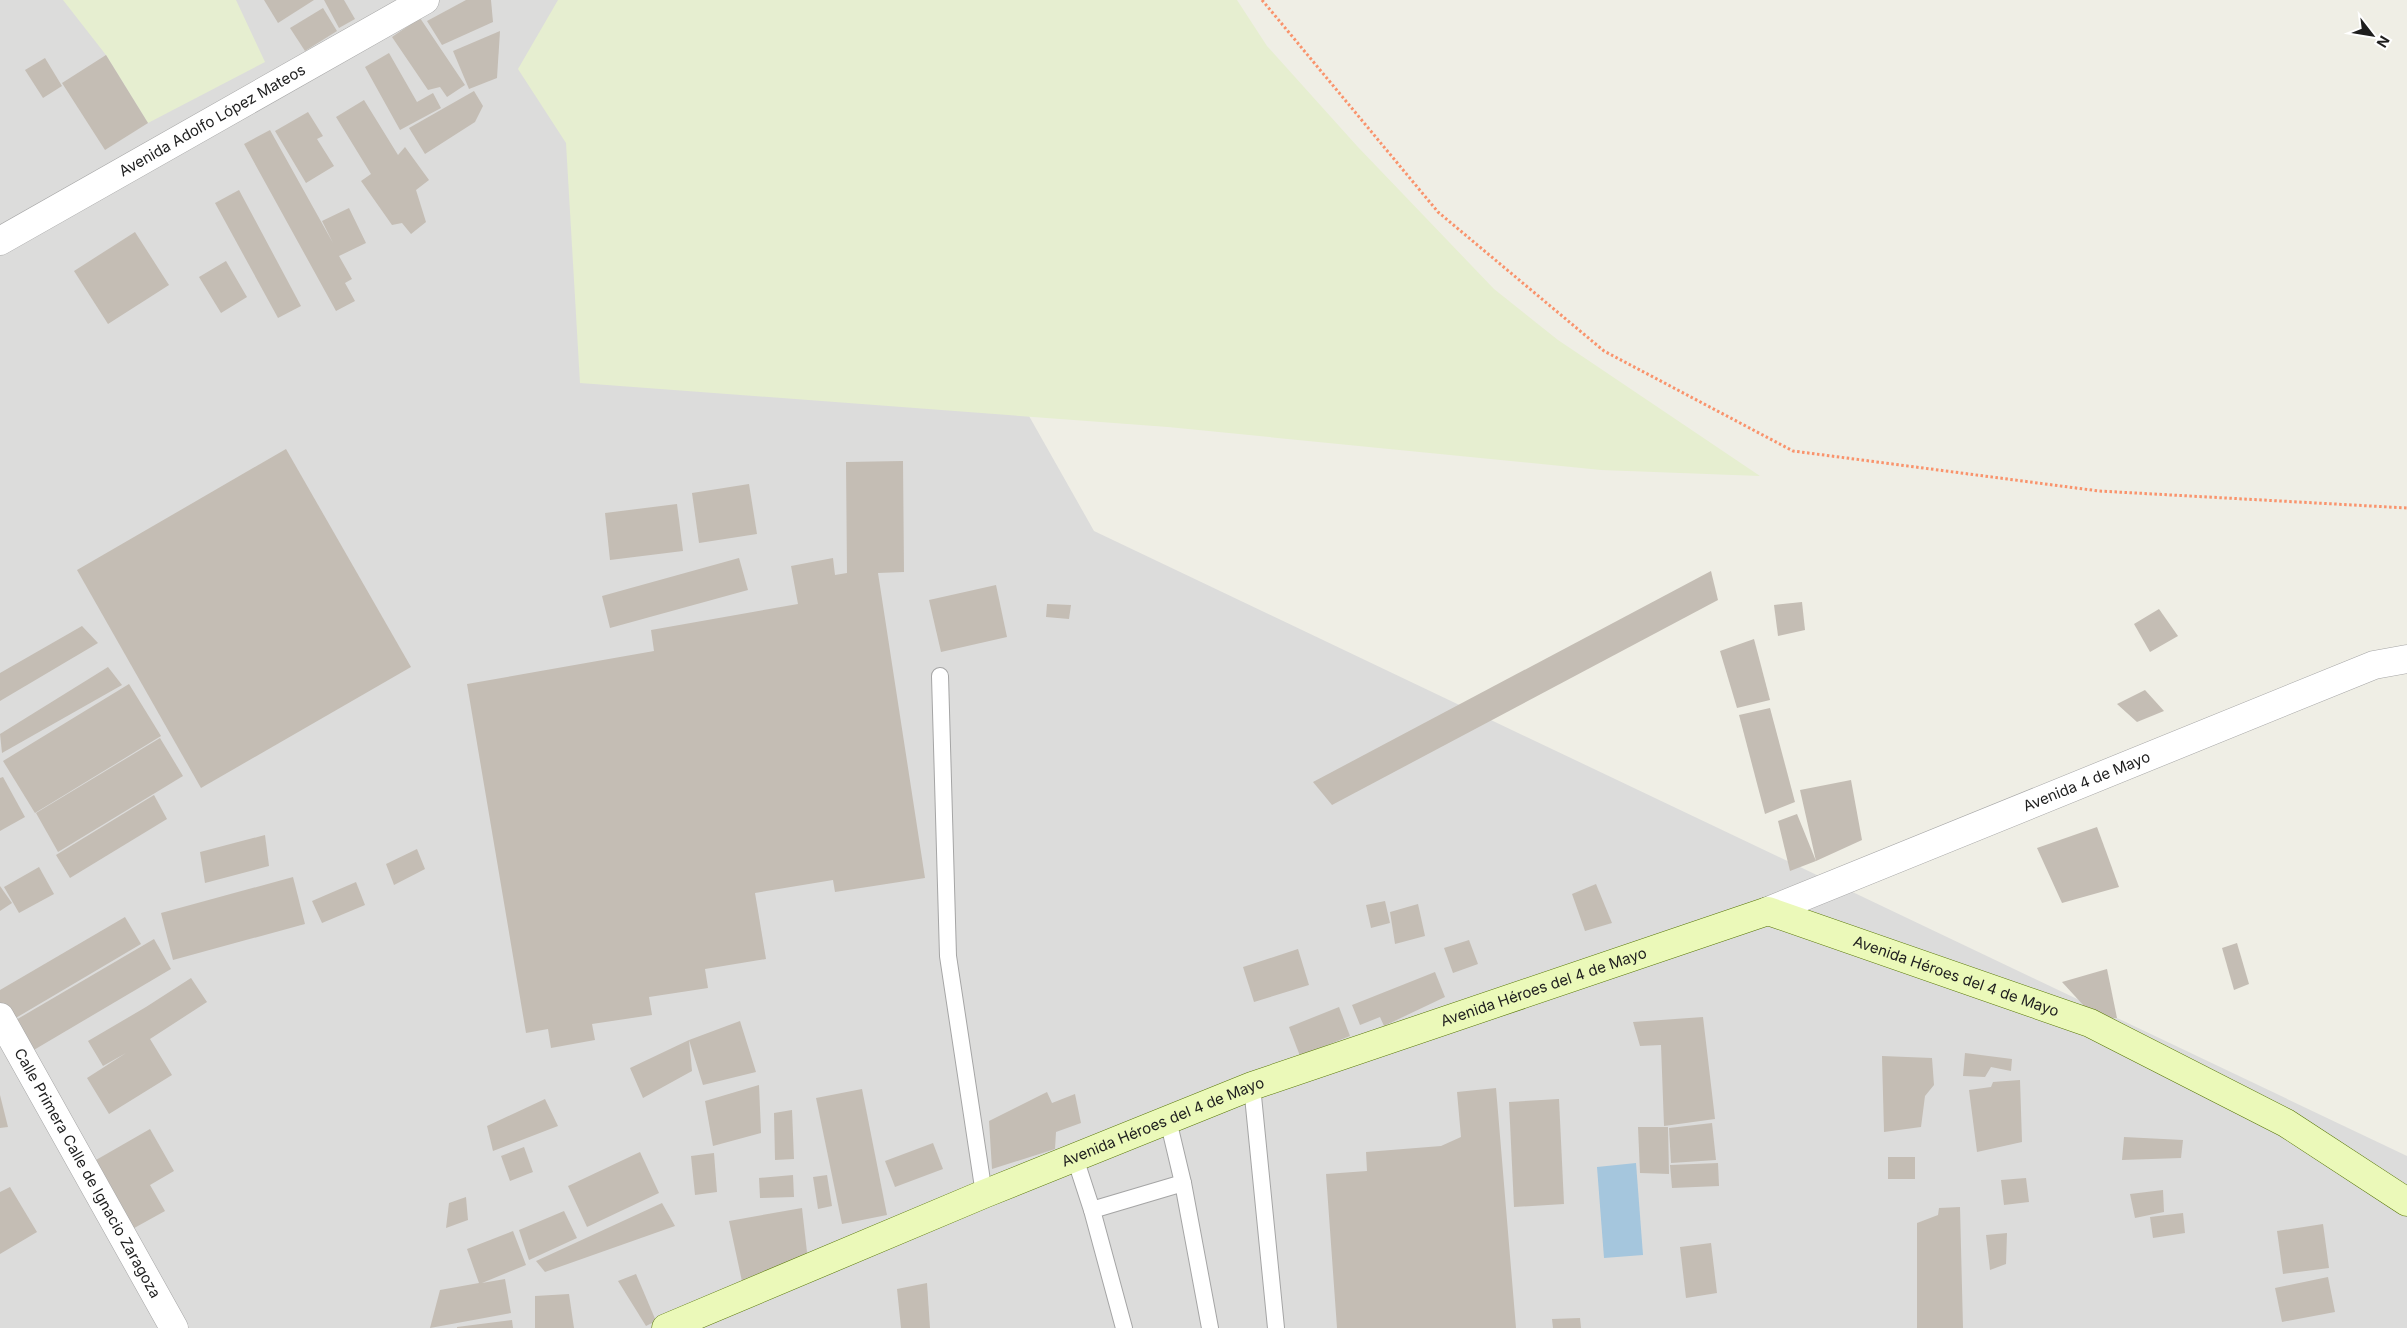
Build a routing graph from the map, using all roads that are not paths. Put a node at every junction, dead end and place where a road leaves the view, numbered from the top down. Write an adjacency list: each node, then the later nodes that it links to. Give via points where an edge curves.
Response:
1 (425, 0): 2 (street, Avenida Adolfo López Mateos)
2 (0, 241)
3 (2407, 659): 5 (street, Avenida 4 de Mayo, via 2374,666)
4 (940, 676): 11 (lane, via 948,956)
5 (1768, 911): 7 (main road, Avenida Héroes del 4 de Mayo); 12 (main road, Avenida Héroes del 4 de Mayo, via 2090,1023 2286,1123)
6 (0, 1018): 15 (street, Calle Primera Calle de Ignacio Zaragoza)
7 (1252, 1086): 8 (main road, Avenida Héroes del 4 de Mayo); 14 (lane)
8 (1168, 1120): 9 (main road, Avenida Héroes del 4 de Mayo); 10 (lane)
9 (1075, 1158): 11 (main road, Avenida Héroes del 4 de Mayo); 13 (lane)
10 (1183, 1183): 13 (lane); 18 (lane)
11 (984, 1194): 16 (main road, Avenida Héroes del 4 de Mayo)
12 (2407, 1202)
13 (1092, 1210): 17 (lane)
14 (1271, 1327)
15 (174, 1328)
16 (666, 1328)
17 (1124, 1328)
18 (1210, 1328)

